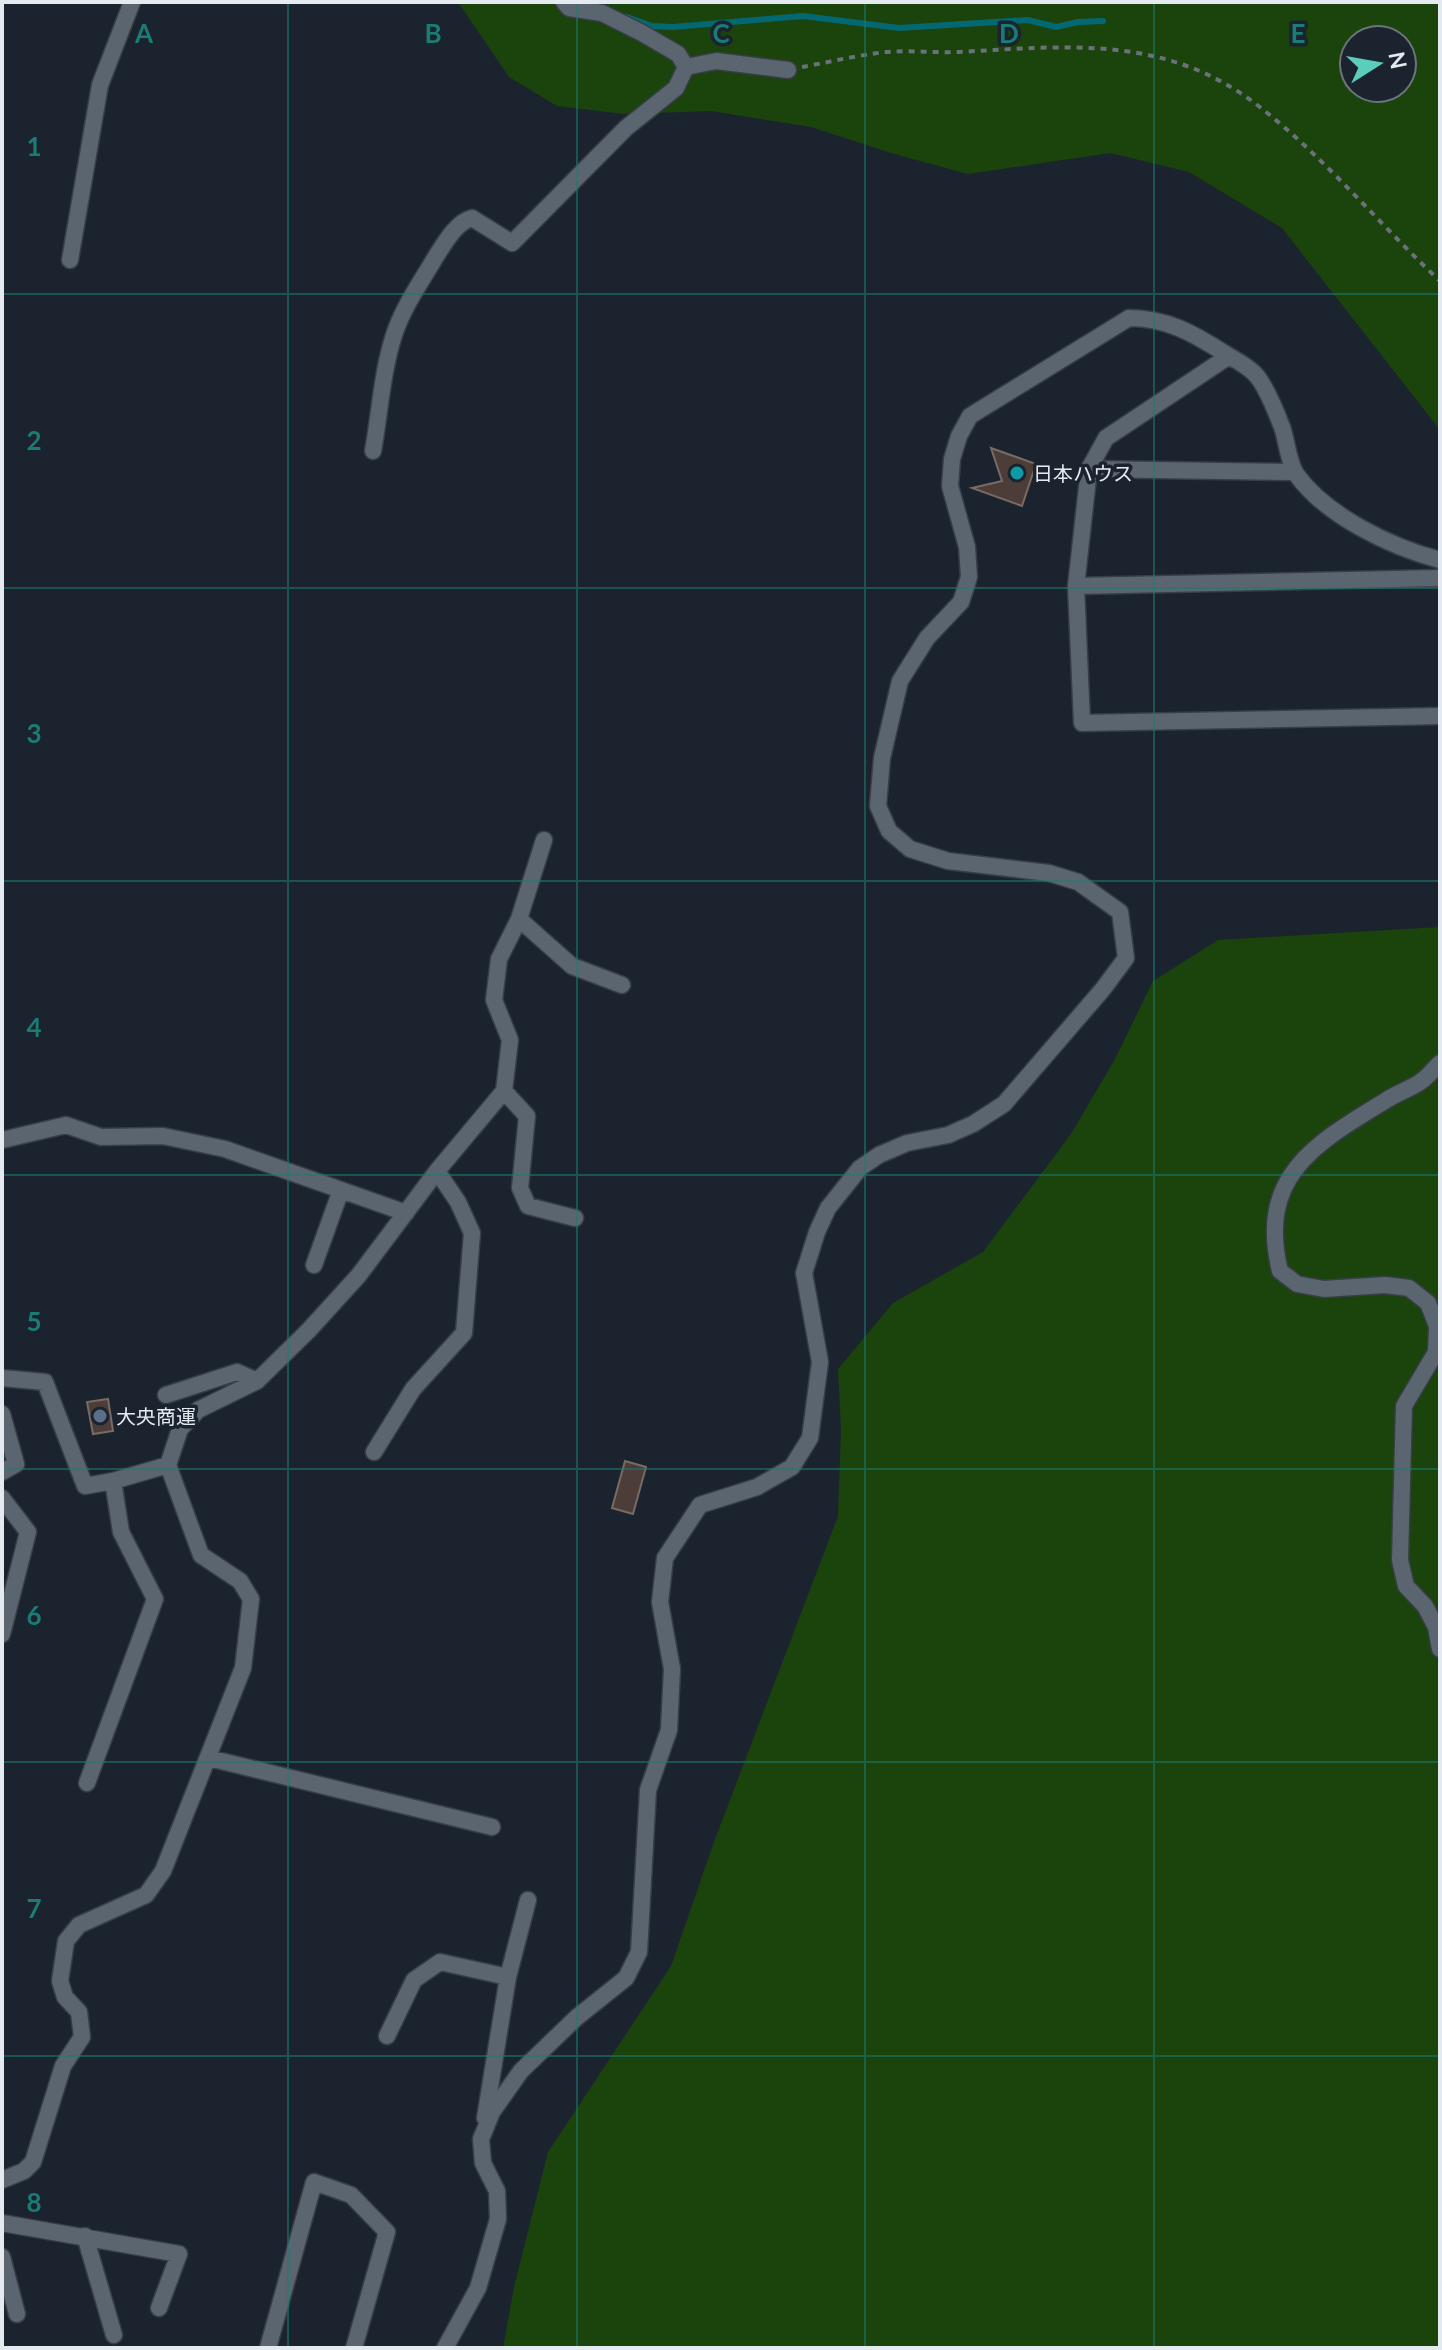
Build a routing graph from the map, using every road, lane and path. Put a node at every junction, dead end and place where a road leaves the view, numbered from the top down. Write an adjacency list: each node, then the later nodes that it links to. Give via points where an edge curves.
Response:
1 (132, 2): 5 (street, via 100,85)
2 (564, 2): 3 (street, via 642,33 678,54)
3 (686, 67): 4 (street, via 716,61); 8 (street, via 676,88 626,128 512,243 472,218 463,221 440,249 394,335)
4 (788, 70): 6 (path, via 887,52 1011,47 1093,47 1180,63 1259,106)
5 (70, 260)
6 (1440, 281)
7 (1229, 356): 9 (street, via 1106,438); 10 (street, via 1256,374 1282,427); 43 (street, via 1178,326 1129,318 970,416 959,436 950,486 967,547 969,577 961,602 927,638 900,681 882,758 878,806 889,831 910,849 948,861 1049,873 1078,882 1120,912 1126,958 1004,1104 948,1135 879,1155 860,1168 828,1208 804,1273 820,1362 810,1438 792,1467 757,1487 700,1505 665,1558 660,1602 672,1669 669,1730 648,1790 639,1952 626,1978 521,2071 492,2112)
8 (373, 451)
9 (1089, 469): 10 (street); 13 (street)
10 (1295, 472): 11 (street, via 1331,509 1361,529)
11 (1440, 560)
12 (1440, 578): 13 (street)
13 (1076, 586): 14 (street, via 1082,723)
14 (1440, 716)
15 (544, 840): 16 (street)
16 (519, 919): 17 (street, via 572,966); 19 (street, via 499,959 494,1000 510,1040)
17 (622, 985)
18 (1440, 1063): 36 (street, via 1419,1083 1303,1157 1284,1186 1275,1248 1280,1271 1297,1284 1324,1289 1397,1286 1409,1288 1428,1303 1437,1326 1436,1352 1404,1406 1400,1560 1406,1586 1436,1627)
19 (504, 1091): 21 (street); 24 (street, via 527,1116 520,1188 528,1206)
20 (2, 1140): 22 (street, via 66,1125 101,1137 163,1136 225,1149)
21 (437, 1171): 23 (street); 30 (street, via 472,1233 464,1333 413,1389)
22 (341, 1190): 23 (street); 25 (street)
23 (406, 1213): 27 (street, via 359,1275)
24 (575, 1218)
25 (314, 1265)
26 (2, 1378): 33 (street, via 45,1382 85,1486)
27 (257, 1381): 28 (street, via 237,1372); 31 (street, via 198,1410 180,1429)
28 (166, 1395)
29 (2, 1414): 32 (street, via 16,1464)
30 (374, 1452)
31 (168, 1465): 33 (street); 37 (street, via 201,1555 240,1581 251,1599 243,1668)
32 (2, 1472)
33 (113, 1481): 38 (street, via 121,1532 155,1599)
34 (2, 1498): 35 (street, via 28,1532)
35 (2, 1634)
36 (1440, 1649)
37 (209, 1758): 39 (street); 44 (street, via 163,1871 146,1895 79,1925 66,1941 60,1981 65,1997 79,2012 82,2037 63,2066 33,2162)
38 (87, 1783)
39 (492, 1827)
40 (528, 1900): 41 (street)
41 (508, 1977): 42 (street, via 440,1962 414,1980); 43 (street)
42 (387, 2036)
43 (481, 2139): 53 (street, via 483,2163 497,2191 498,2219 478,2288)
44 (2, 2180)
45 (2, 2223): 46 (street)
46 (85, 2236): 48 (street, via 179,2254); 50 (street)
47 (2, 2257): 49 (street)
48 (159, 2308)
49 (17, 2314)
50 (114, 2335)
51 (268, 2348): 52 (street, via 314,2182 351,2195 387,2232)
52 (354, 2348)
53 (445, 2348)

